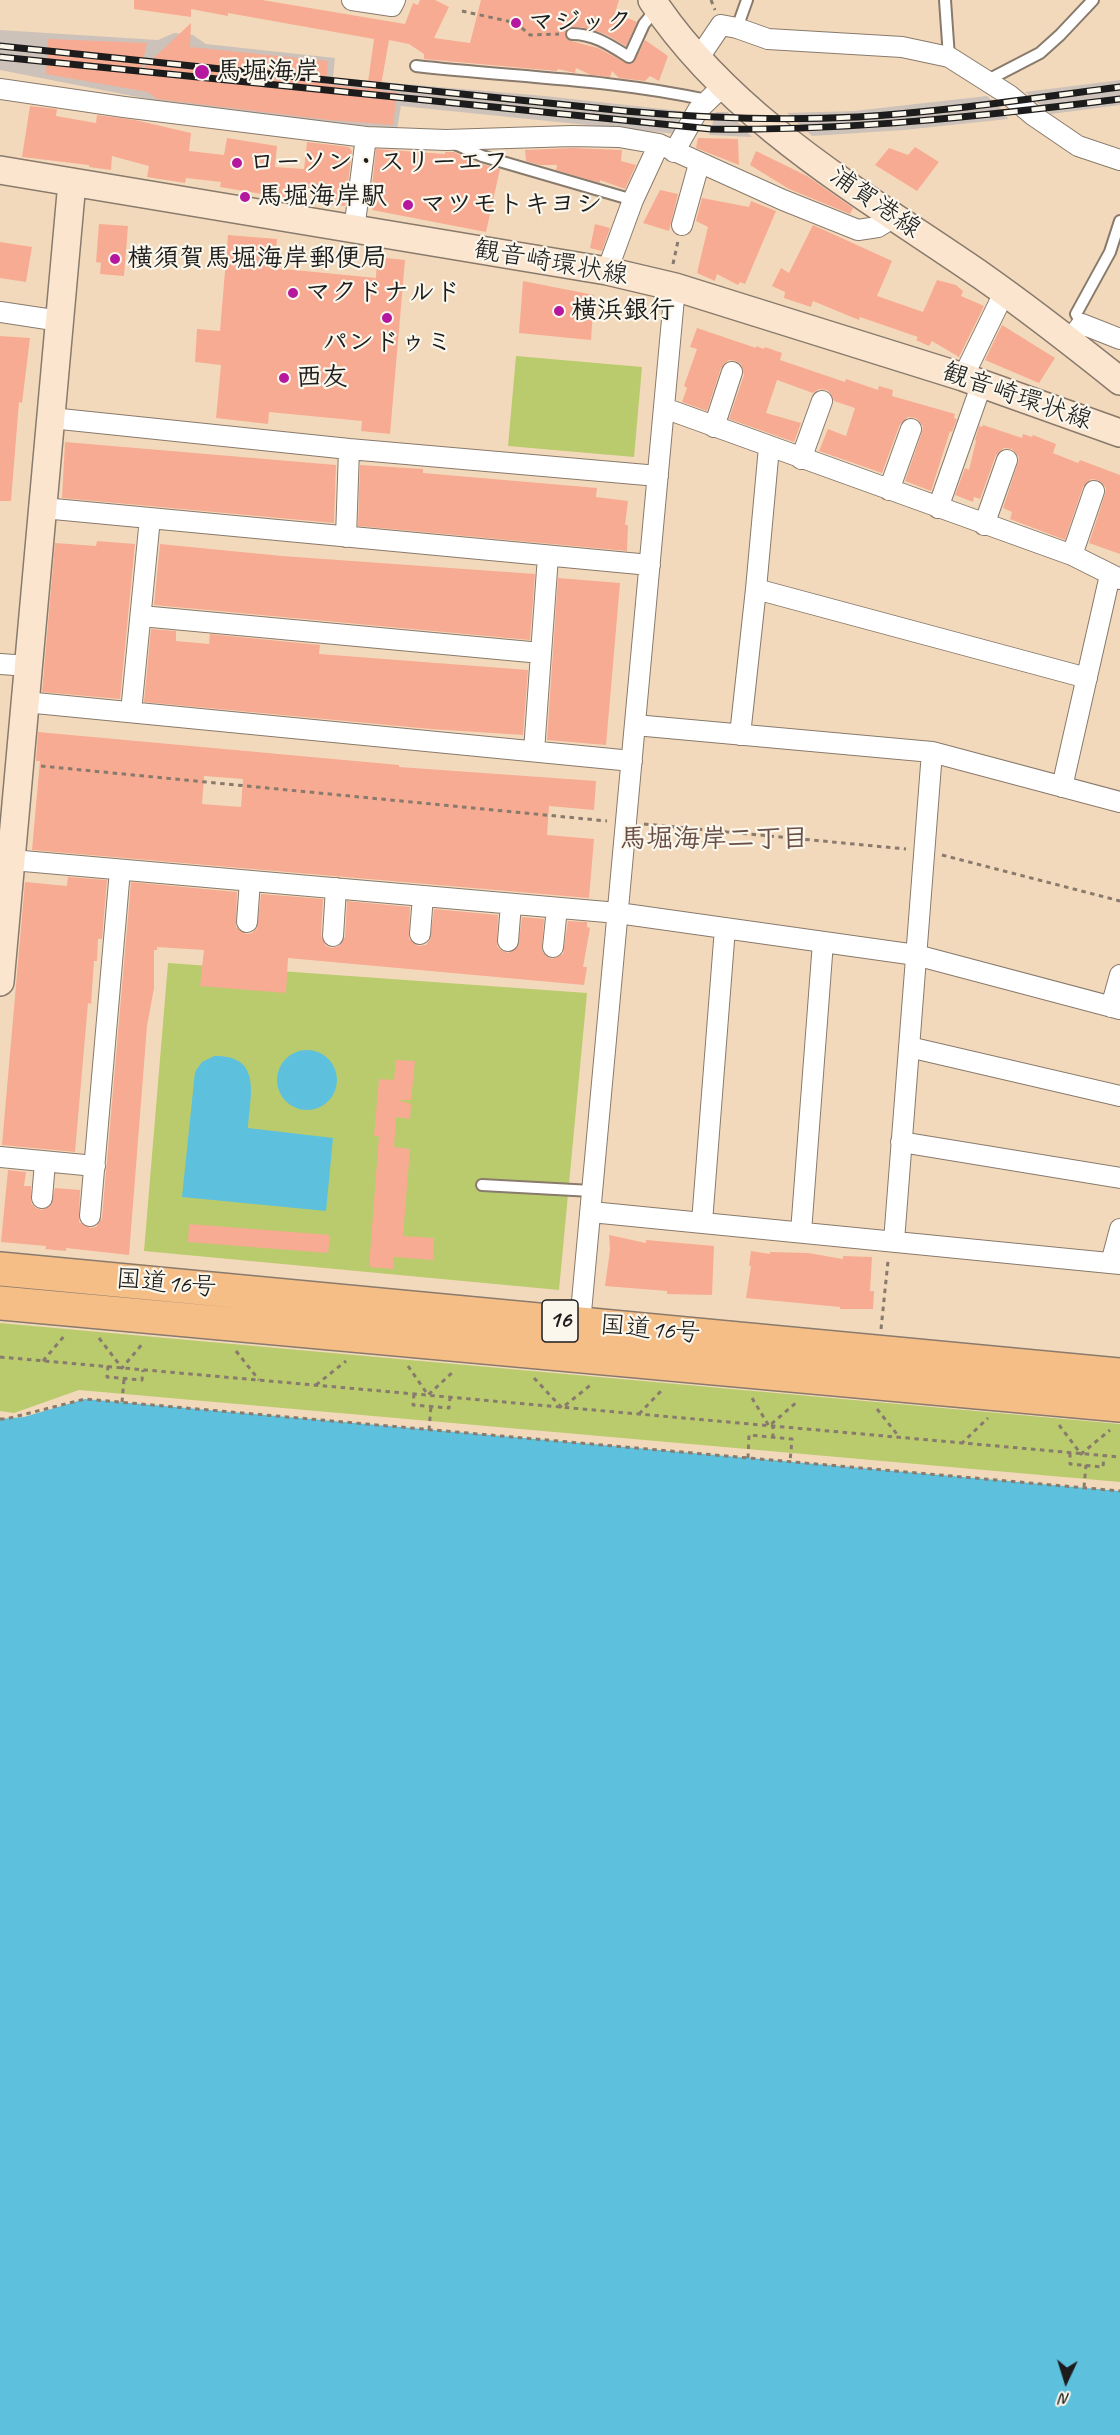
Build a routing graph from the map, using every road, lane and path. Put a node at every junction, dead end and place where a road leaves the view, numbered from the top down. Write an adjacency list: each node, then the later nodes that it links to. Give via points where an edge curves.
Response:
1 (352, 0): 2 (street, via 392,6)
2 (395, 0)
3 (747, 0): 8 (lane)
4 (945, 0): 10 (lane)
5 (1094, 0): 13 (lane, via 1040,53)
6 (655, 4): 9 (lane, via 628,57 600,39); 11 (main road, 浦賀港線)
7 (462, 11): 9 (path, via 516,23 530,36)
8 (737, 28): 10 (street, via 768,39 902,47); 11 (street, via 721,26)
9 (572, 34)
10 (949, 57): 13 (street)
11 (698, 59): 15 (main road, 浦賀港線)
12 (416, 66): 15 (lane)
13 (986, 81): 19 (street, via 1078,146)
14 (0, 89): 16 (street)
15 (716, 92): 18 (street); 24 (main road, 浦賀港線)
16 (366, 137): 17 (street); 27 (street)
17 (446, 140): 18 (street, via 619,137); 23 (lane, via 482,156)
18 (667, 148): 20 (street); 23 (street)
19 (1120, 160)
20 (699, 164): 24 (street, via 858,230 878,227); 26 (street)
21 (0, 170): 22 (main road, 観音崎環状線)
22 (72, 182): 27 (main road, 観音崎環状線); 32 (main road)
23 (633, 200): 28 (street)
24 (894, 218): 30 (main road, 浦賀港線)
25 (1120, 222): 33 (lane, via 1110,252 1076,314)
26 (682, 225): 29 (path)
27 (354, 230): 28 (main road, 観音崎環状線)
28 (607, 271): 29 (main road, 観音崎環状線)
29 (673, 279): 36 (main road, 観音崎環状線); 39 (street)
30 (1004, 293): 33 (main road, 浦賀港線); 36 (street)
31 (0, 312): 32 (street)
32 (60, 321): 40 (main road)
33 (1076, 332): 34 (street); 37 (main road, 浦賀港線)
34 (1120, 339)
35 (732, 372): 41 (street)
36 (973, 380): 43 (main road, 観音崎環状線); 52 (street)
37 (1120, 381)
38 (822, 401): 46 (street)
39 (664, 408): 41 (street); 48 (street)
40 (51, 418): 45 (street); 51 (main road)
41 (714, 426): 44 (street)
42 (911, 429): 49 (street)
43 (1120, 433)
44 (769, 447): 46 (street); 60 (street)
45 (349, 449): 48 (street); 55 (street)
46 (801, 459): 49 (street)
47 (1007, 460): 54 (street)
48 (658, 476): 58 (street)
49 (889, 490): 52 (street)
50 (1094, 491): 56 (street)
51 (43, 508): 53 (street); 64 (main road)
52 (938, 508): 54 (street)
53 (150, 518): 55 (street); 61 (street)
54 (984, 525): 56 (street)
55 (346, 537): 57 (street)
56 (1072, 555): 59 (street)
57 (548, 556): 58 (street); 62 (street)
58 (650, 566): 68 (street)
59 (1115, 577): 65 (street)
60 (756, 590): 65 (street); 69 (street)
61 (141, 616): 62 (street); 67 (street)
62 (541, 653): 70 (street)
63 (0, 664): 64 (street)
64 (29, 666): 66 (main road)
65 (1087, 678): 74 (street)
66 (25, 702): 67 (street); 73 (main road)
67 (131, 712): 70 (street)
68 (635, 725): 69 (street); 72 (street)
69 (740, 735): 71 (street)
70 (534, 751): 72 (street)
71 (932, 752): 74 (street); 77 (street)
72 (632, 761): 76 (street)
73 (20, 764): 76 (path); 78 (main road)
74 (1062, 787): 75 (street)
75 (1120, 802)
76 (626, 822): 77 (path); 86 (street)
77 (925, 850): 83 (path); 94 (street)
78 (5, 859): 79 (street); 96 (main road)
79 (120, 870): 80 (street); 103 (street)
80 (249, 881): 81 (street); 87 (street)
81 (336, 888): 82 (street); 90 (street)
82 (423, 896): 84 (street); 89 (street)
83 (1120, 901)
84 (511, 904): 85 (street); 91 (street)
85 (556, 908): 86 (street); 93 (street)
86 (618, 913): 88 (street); 106 (street)
87 (247, 922)
88 (725, 928): 92 (street); 110 (street)
89 (420, 934)
90 (333, 936)
91 (508, 941)
92 (823, 942): 94 (street); 112 (street)
93 (553, 947)
94 (916, 955): 97 (street); 98 (street)
95 (1120, 975): 97 (street)
96 (0, 982)
97 (1116, 1008)
98 (909, 1047): 99 (street); 100 (street)
99 (1120, 1096)
100 (901, 1142): 104 (street); 113 (street)
101 (0, 1157): 102 (street)
102 (45, 1162): 103 (street); 107 (street)
103 (95, 1166): 109 (street)
104 (1120, 1178)
105 (483, 1185): 106 (lane)
106 (592, 1191): 108 (street)
107 (42, 1198)
108 (591, 1212): 110 (street); 120 (street)
109 (90, 1216)
110 (702, 1222): 112 (street)
111 (1120, 1229): 114 (street)
112 (801, 1232): 113 (street)
113 (892, 1241): 114 (street); 117 (path)
114 (1116, 1263)
115 (0, 1269): 120 (highway, 国道16号 / 16)
116 (0, 1303): 120 (highway, 国道16号 / 16)
117 (881, 1329)
118 (66, 1333): 125 (path)
119 (98, 1336): 128 (path)
120 (579, 1339): 131 (highway, 国道16号 / 16); 149 (highway, 国道16号 / 16)
121 (145, 1340): 128 (path)
122 (234, 1348): 133 (path)
123 (0, 1357): 125 (path)
124 (350, 1359): 136 (path)
125 (43, 1361): 127 (path)
126 (406, 1363): 139 (path)
127 (108, 1366): 128 (path); 132 (path, via 107,1377)
128 (122, 1368): 130 (path)
129 (458, 1368): 139 (path)
130 (143, 1370): 132 (path, via 142,1380); 133 (path)
131 (1120, 1375)
132 (124, 1379): 143 (path)
133 (259, 1380): 136 (path)
134 (536, 1380): 146 (path)
135 (591, 1384): 146 (path)
136 (315, 1385): 138 (path)
137 (664, 1387): 147 (path)
138 (414, 1394): 139 (path); 144 (path, via 413,1405)
139 (428, 1395): 141 (path)
140 (750, 1395): 152 (path)
141 (450, 1397): 144 (path, via 448,1408); 146 (path)
142 (799, 1400): 152 (path)
143 (122, 1402): 150 (path, via 85,1399); 153 (path)
144 (431, 1406): 153 (path)
145 (876, 1407): 155 (path)
146 (562, 1408): 147 (path)
147 (639, 1414): 152 (path)
148 (989, 1417): 156 (path)
149 (1116, 1417): 158 (path)
150 (0, 1419)
151 (1058, 1424): 158 (path)
152 (771, 1426): 154 (path); 155 (path)
153 (429, 1430): 161 (path)
154 (773, 1438): 161 (path, via 749,1435); 162 (path, via 792,1439)
155 (900, 1438): 156 (path)
156 (961, 1444): 157 (path)
157 (1070, 1453): 158 (path); 163 (path, via 1070,1464)
158 (1081, 1454): 159 (path)
159 (1104, 1456): 160 (path); 163 (path, via 1103,1467)
160 (1120, 1457)
161 (748, 1458): 162 (path)
162 (790, 1462): 164 (path)
163 (1086, 1465): 164 (path)
164 (1084, 1488): 165 (path)
165 (1120, 1491)

